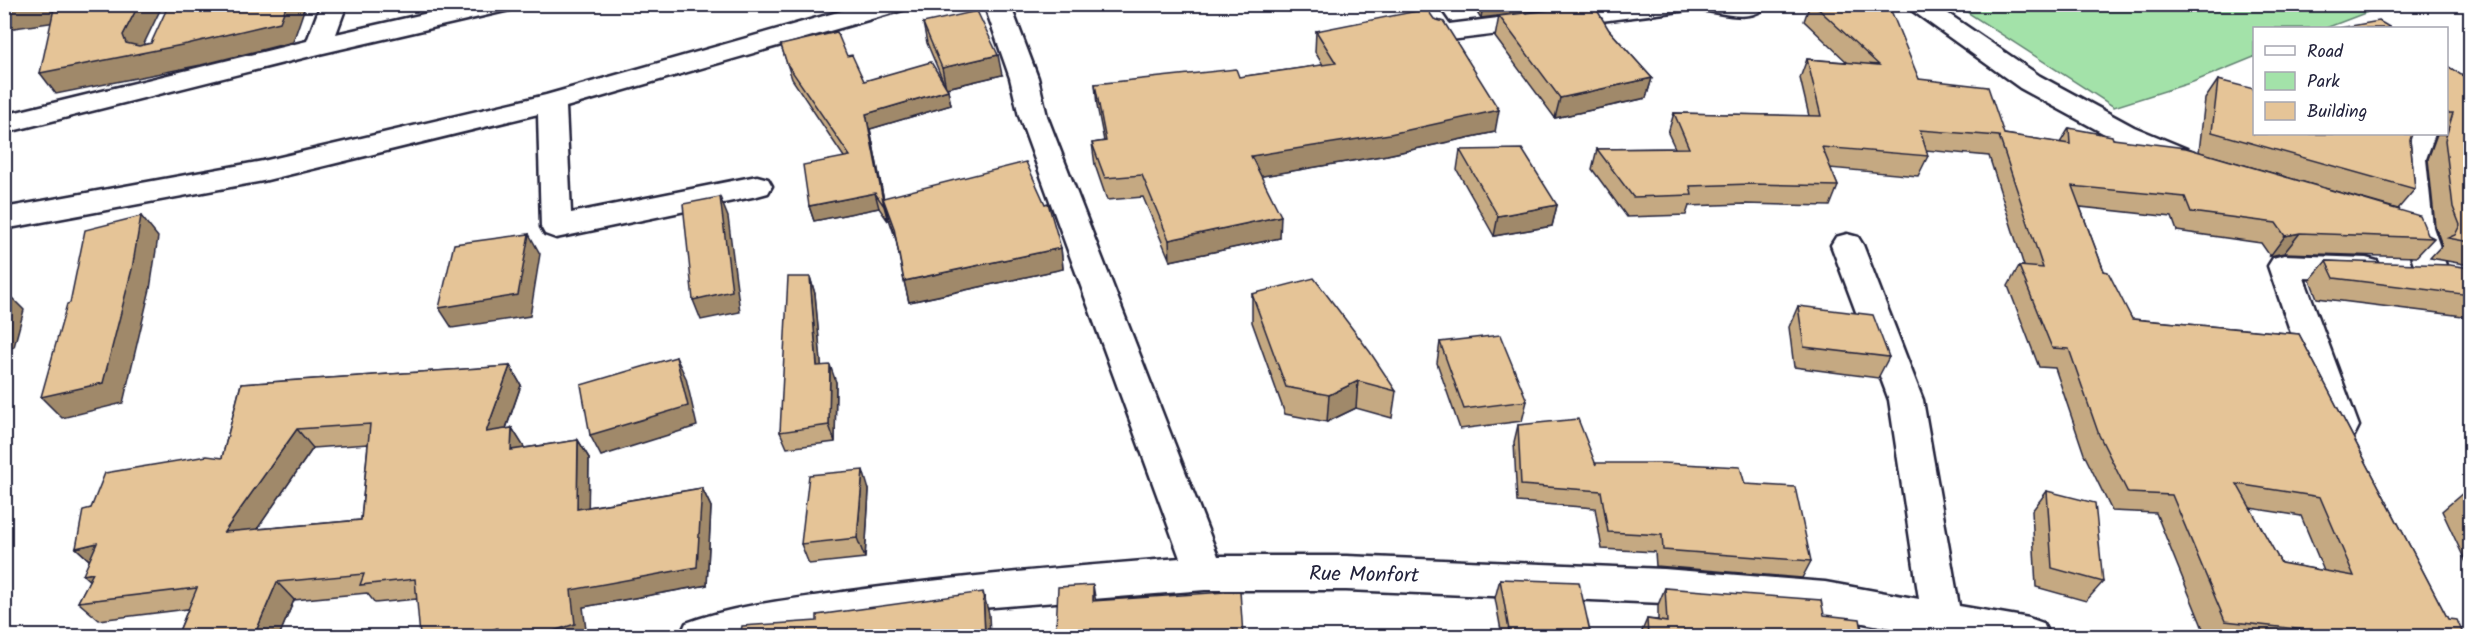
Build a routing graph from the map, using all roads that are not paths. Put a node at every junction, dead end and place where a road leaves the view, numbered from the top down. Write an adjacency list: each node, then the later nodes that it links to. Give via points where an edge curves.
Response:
1 (334, 4): 10 (street)
2 (505, 4): 10 (street)
3 (897, 4): 11 (street)
4 (997, 4): 21 (street, via 1024,78 1033,116)
5 (1422, 4): 6 (street, via 1442,33)
6 (1682, 4)
7 (1700, 4): 8 (street, via 1745,8)
8 (1755, 4)
9 (1916, 4): 14 (street, via 2030,82 2124,133)
10 (318, 46): 12 (street)
11 (552, 102): 15 (street, via 556,227); 17 (street, via 263,171)
12 (4, 124)
13 (2421, 135): 18 (street, via 2411,159)
14 (2209, 168)
15 (756, 186)
16 (2385, 218): 18 (street)
17 (4, 219)
18 (2418, 228): 20 (street, via 2446,273 2284,266 2338,420)
19 (1847, 245): 22 (street, via 1906,400)
20 (2354, 451)
21 (1205, 573): 22 (street, Rue Monfort, via 1346,573 1664,586 1825,599); 23 (street, Rue Monfort, via 969,592 776,619)
22 (1942, 620): 24 (street, Rue Monfort)
23 (700, 636)
24 (2029, 636)

